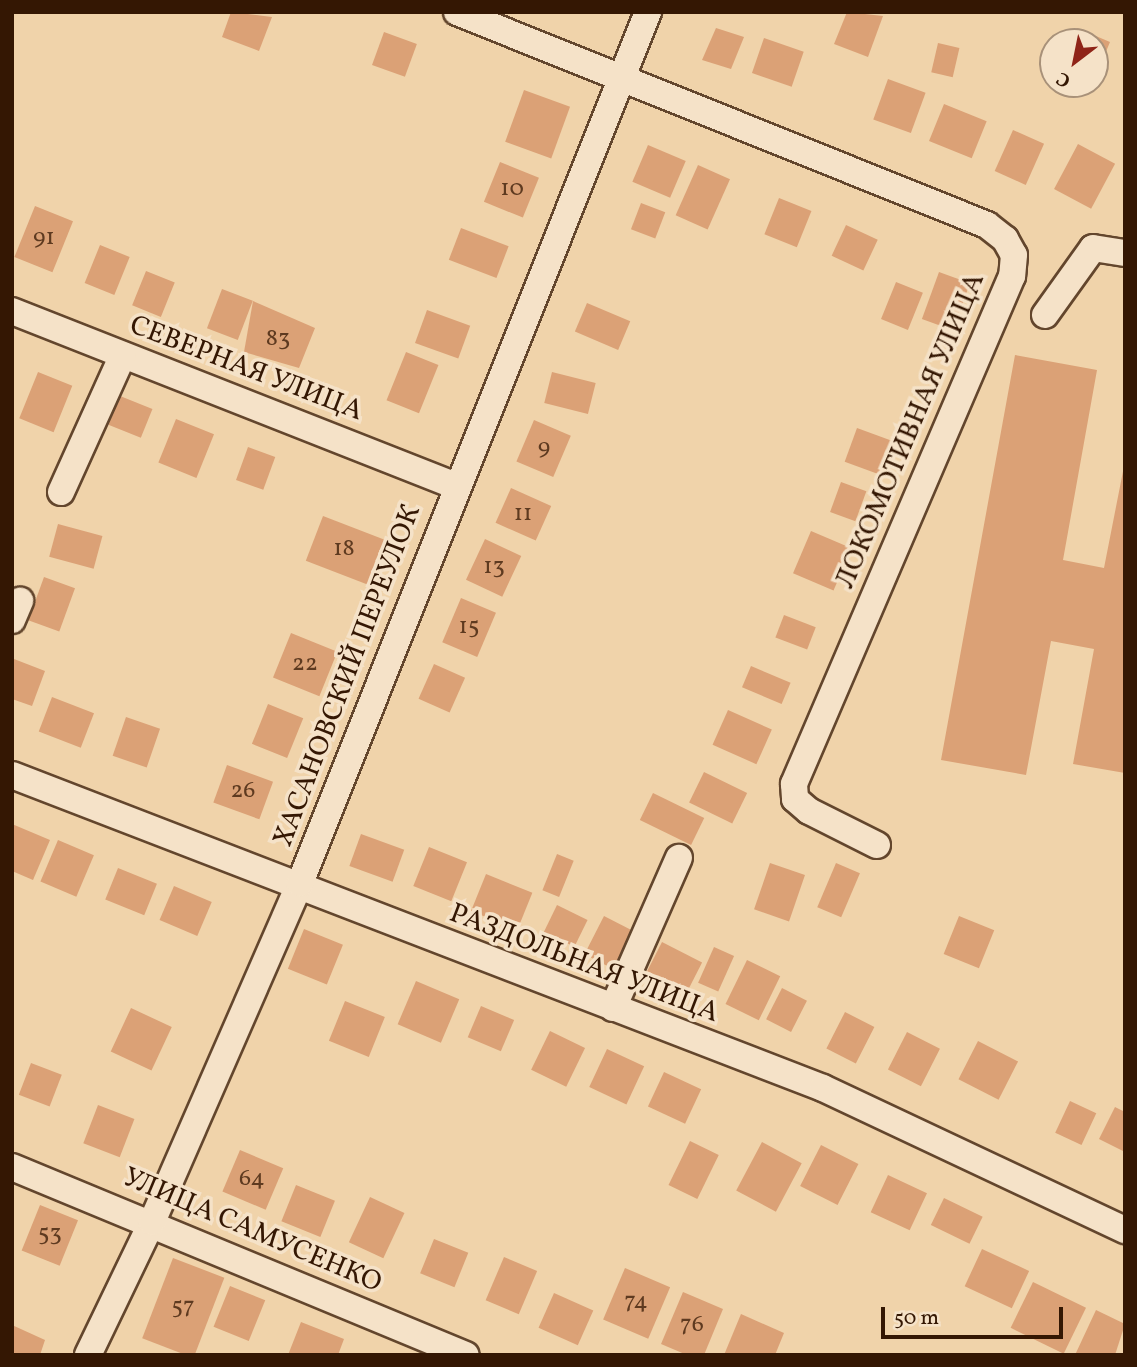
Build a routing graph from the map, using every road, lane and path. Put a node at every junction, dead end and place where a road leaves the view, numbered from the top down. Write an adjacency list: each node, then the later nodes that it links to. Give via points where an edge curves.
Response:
1 (457, 12): 3 (street, ЛОКОМОТИВНАЯ УЛИЦА)
2 (648, 12): 3 (street, ХАСАНОВСКИЙ ПЕРЕУЛОК)
3 (622, 77): 8 (street, ХАСАНОВСКИЙ ПЕРЕУЛОК); 11 (street, ЛОКОМОТИВНАЯ УЛИЦА, via 987,225 1005,239 1014,255 1012,276 794,783 795,799 809,811)
4 (1125, 253): 6 (street, via 1093,248)
5 (12, 311): 7 (street, СЕВЕРНАЯ УЛИЦА)
6 (1045, 315)
7 (123, 355): 8 (street, СЕВЕРНАЯ УЛИЦА); 9 (street)
8 (456, 486): 13 (street, ХАСАНОВСКИЙ ПЕРЕУЛОК)
9 (61, 492)
10 (12, 775): 13 (street, РАЗДОЛЬНАЯ УЛИЦА)
11 (877, 845)
12 (679, 858): 14 (street)
13 (300, 883): 14 (street, РАЗДОЛЬНАЯ УЛИЦА, via 388,923); 16 (street, ХАСАНОВСКИЙ ПЕРЕУЛОК)
14 (612, 1008): 17 (street, РАЗДОЛЬНАЯ УЛИЦА, via 823,1088)
15 (12, 1167): 16 (street, УЛИЦА САМУСЕНКО)
16 (152, 1223): 18 (street, ХАСАНОВСКИЙ ПЕРЕУЛОК); 19 (street, УЛИЦА САМУСЕНКО)
17 (1125, 1230)
18 (88, 1355)
19 (466, 1355)

